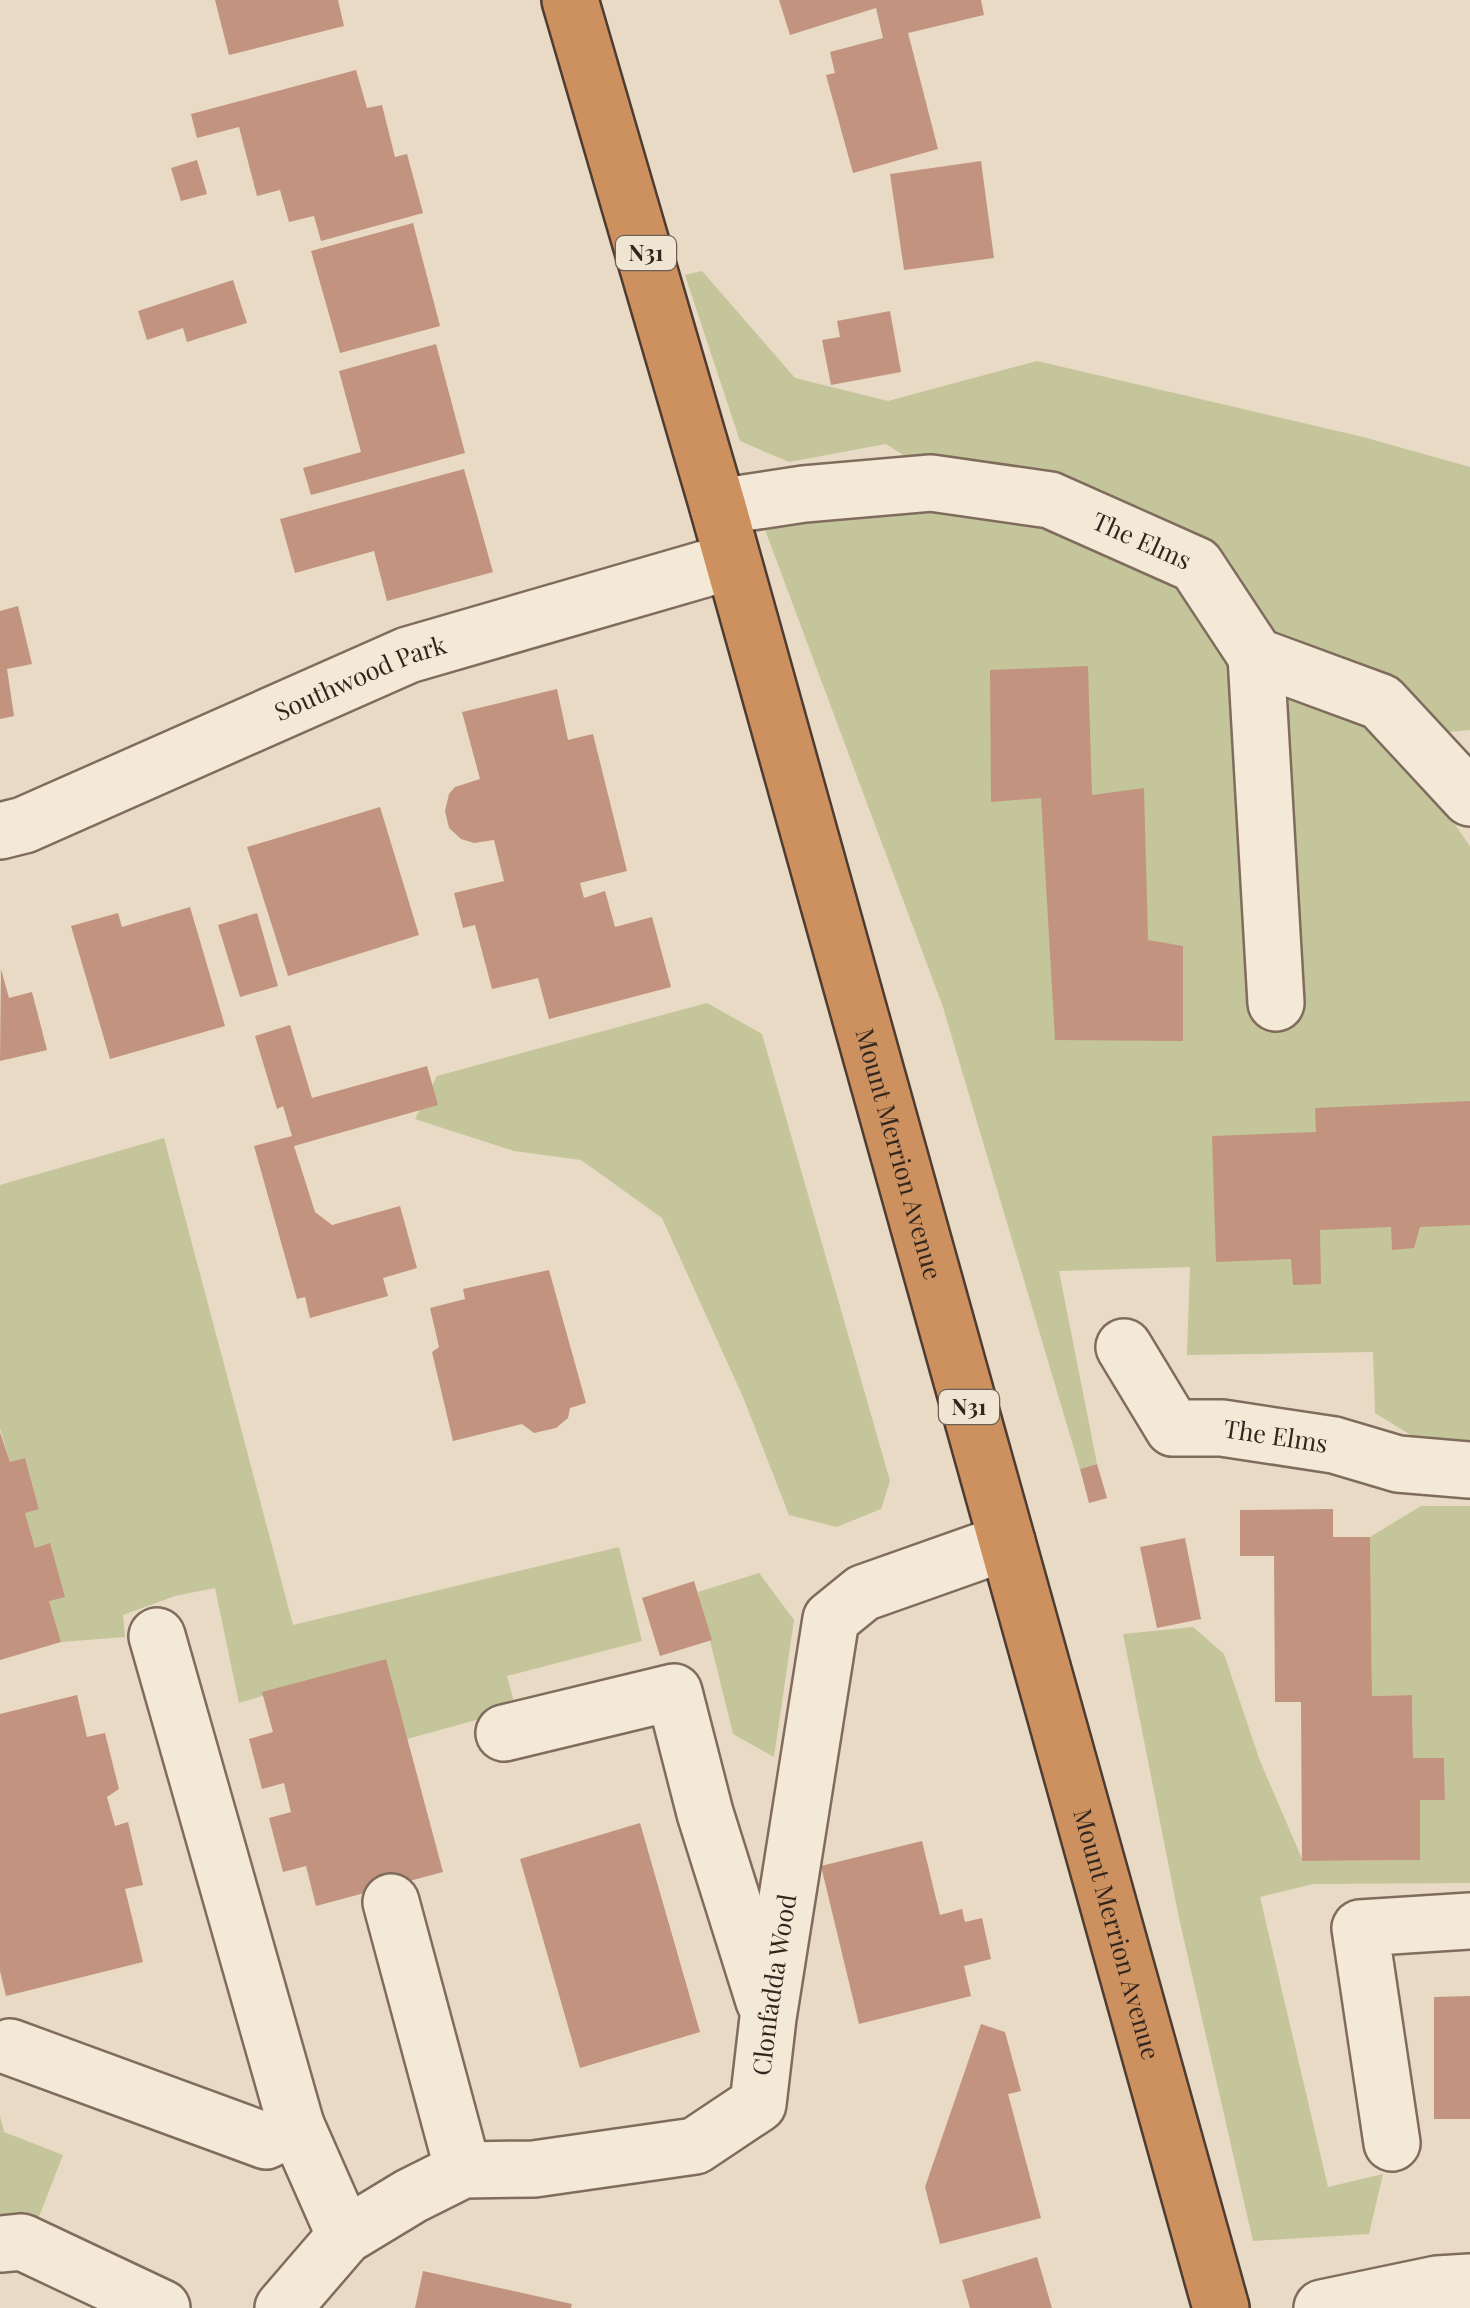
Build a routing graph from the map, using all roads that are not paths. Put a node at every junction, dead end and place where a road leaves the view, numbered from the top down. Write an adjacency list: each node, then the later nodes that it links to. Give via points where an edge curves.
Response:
1 (570, 0): 2 (highway, Mount Merrion Avenue / N31)
2 (718, 507): 3 (highway, Mount Merrion Avenue / N31); 4 (street, The Elms, via 931,484 1050,500 1196,565)
3 (732, 562): 6 (street, Southwood Park, via 408,654); 10 (highway, Mount Merrion Avenue / N31)
4 (1256, 656): 5 (street, via 1381,702); 7 (street)
5 (1467, 787)
6 (0, 830)
7 (1276, 1003)
8 (1124, 1347): 9 (street, The Elms, via 1173,1428 1222,1428 1334,1445 1398,1464)
9 (1470, 1470)
10 (1007, 1542): 15 (street, Clonfadda Wood, via 863,1594 831,1619); 25 (highway, Mount Merrion Avenue / N31)
11 (157, 1636): 17 (street)
12 (504, 1733): 15 (street, via 674,1692)
13 (391, 1902): 19 (street)
14 (1470, 1920): 18 (street, via 1360,1928)
15 (768, 2018): 19 (street, Clonfadda Wood, via 758,2104 695,2146 534,2169)
16 (10, 2048): 17 (street, via 266,2141)
17 (296, 2126): 20 (street)
18 (1392, 2143)
19 (463, 2170): 20 (street, Clonfadda Wood)
20 (346, 2236): 24 (street, Clonfadda Wood)
21 (0, 2244): 23 (street, via 22,2242)
22 (1470, 2282): 26 (street)
23 (162, 2308)
24 (283, 2308)
25 (1221, 2308)
26 (1322, 2308)

